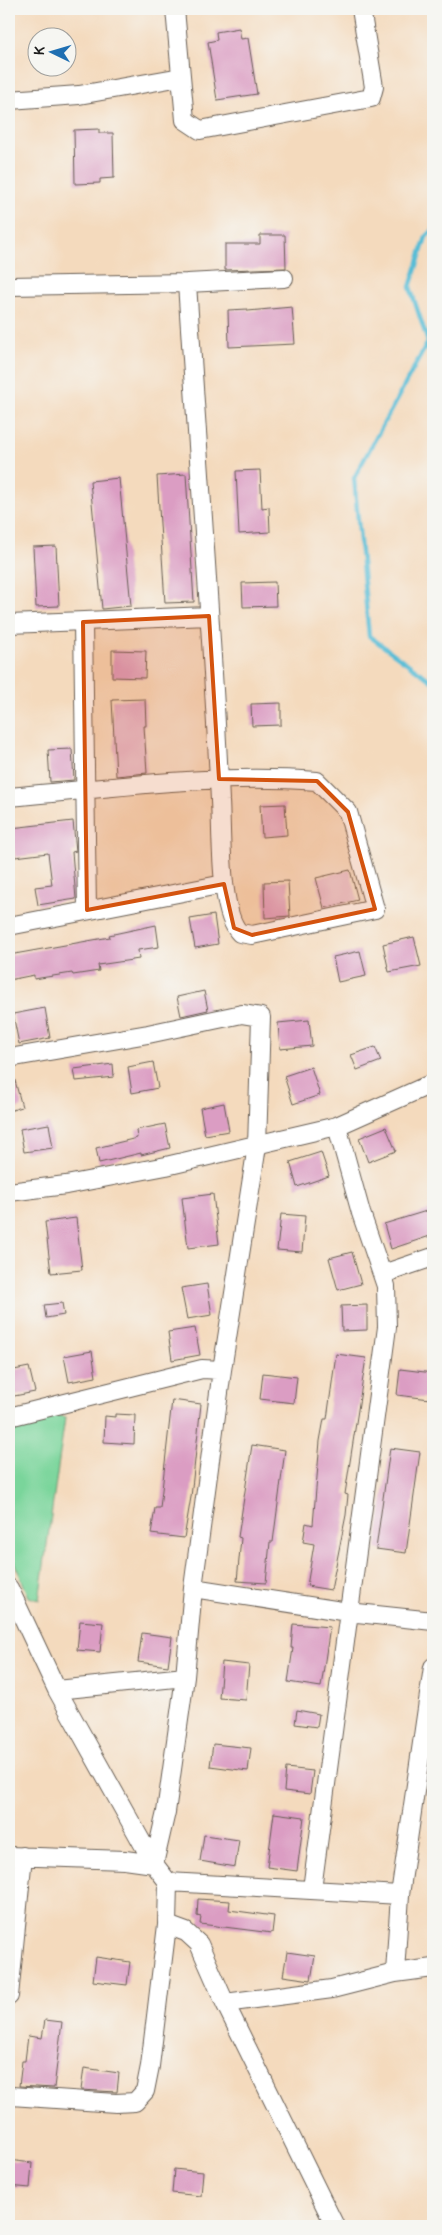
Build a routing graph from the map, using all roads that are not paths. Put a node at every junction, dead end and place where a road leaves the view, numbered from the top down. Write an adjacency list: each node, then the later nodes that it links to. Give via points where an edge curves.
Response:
1 (175, 9): 3 (street)
2 (361, 9): 3 (street, via 374,87 371,98 200,130 185,120)
3 (181, 77): 4 (street, via 79,95)
4 (9, 100)
5 (284, 278): 6 (street)
6 (187, 283): 7 (street); 8 (street)
7 (9, 286)
8 (209, 616): 9 (street); 11 (street)
9 (83, 622): 10 (street); 12 (street)
10 (9, 624)
11 (220, 779): 12 (street); 14 (street); 14 (street, via 317,781 348,812 375,909 252,935 240,933 231,921)
12 (87, 790): 13 (street); 15 (street)
13 (9, 797)
14 (224, 884): 15 (street)
15 (87, 910): 16 (street)
16 (9, 926)
17 (9, 1058): 20 (street, via 242,1014 260,1017)
18 (433, 1083): 19 (street)
19 (336, 1126): 20 (street); 23 (street, via 361,1213)
20 (257, 1146): 21 (street, via 66,1185); 24 (street)
21 (9, 1192)
22 (433, 1257): 23 (street)
23 (383, 1274): 28 (street, via 386,1327)
24 (222, 1370): 25 (street, via 202,1369); 27 (street)
25 (9, 1417)
26 (9, 1588): 32 (street)
27 (193, 1588): 28 (street); 31 (street)
28 (348, 1612): 29 (street); 37 (street)
29 (433, 1621)
30 (433, 1667): 33 (street)
31 (185, 1677): 32 (street); 35 (street, via 166,1812)
32 (57, 1690): 35 (street)
33 (425, 1769): 38 (street)
34 (16, 1856): 35 (street); 42 (street)
35 (154, 1864): 36 (street)
36 (168, 1882): 37 (street); 39 (street)
37 (312, 1889): 38 (street)
38 (400, 1895): 41 (street)
39 (167, 1925): 43 (street, via 186,1932 199,1944); 44 (street, via 150,2066 145,2090 135,2102)
40 (433, 1968): 41 (street)
41 (395, 1973): 43 (street, via 332,1989)
42 (9, 1996)
43 (225, 2003): 45 (street)
44 (9, 2095)
45 (335, 2226)

